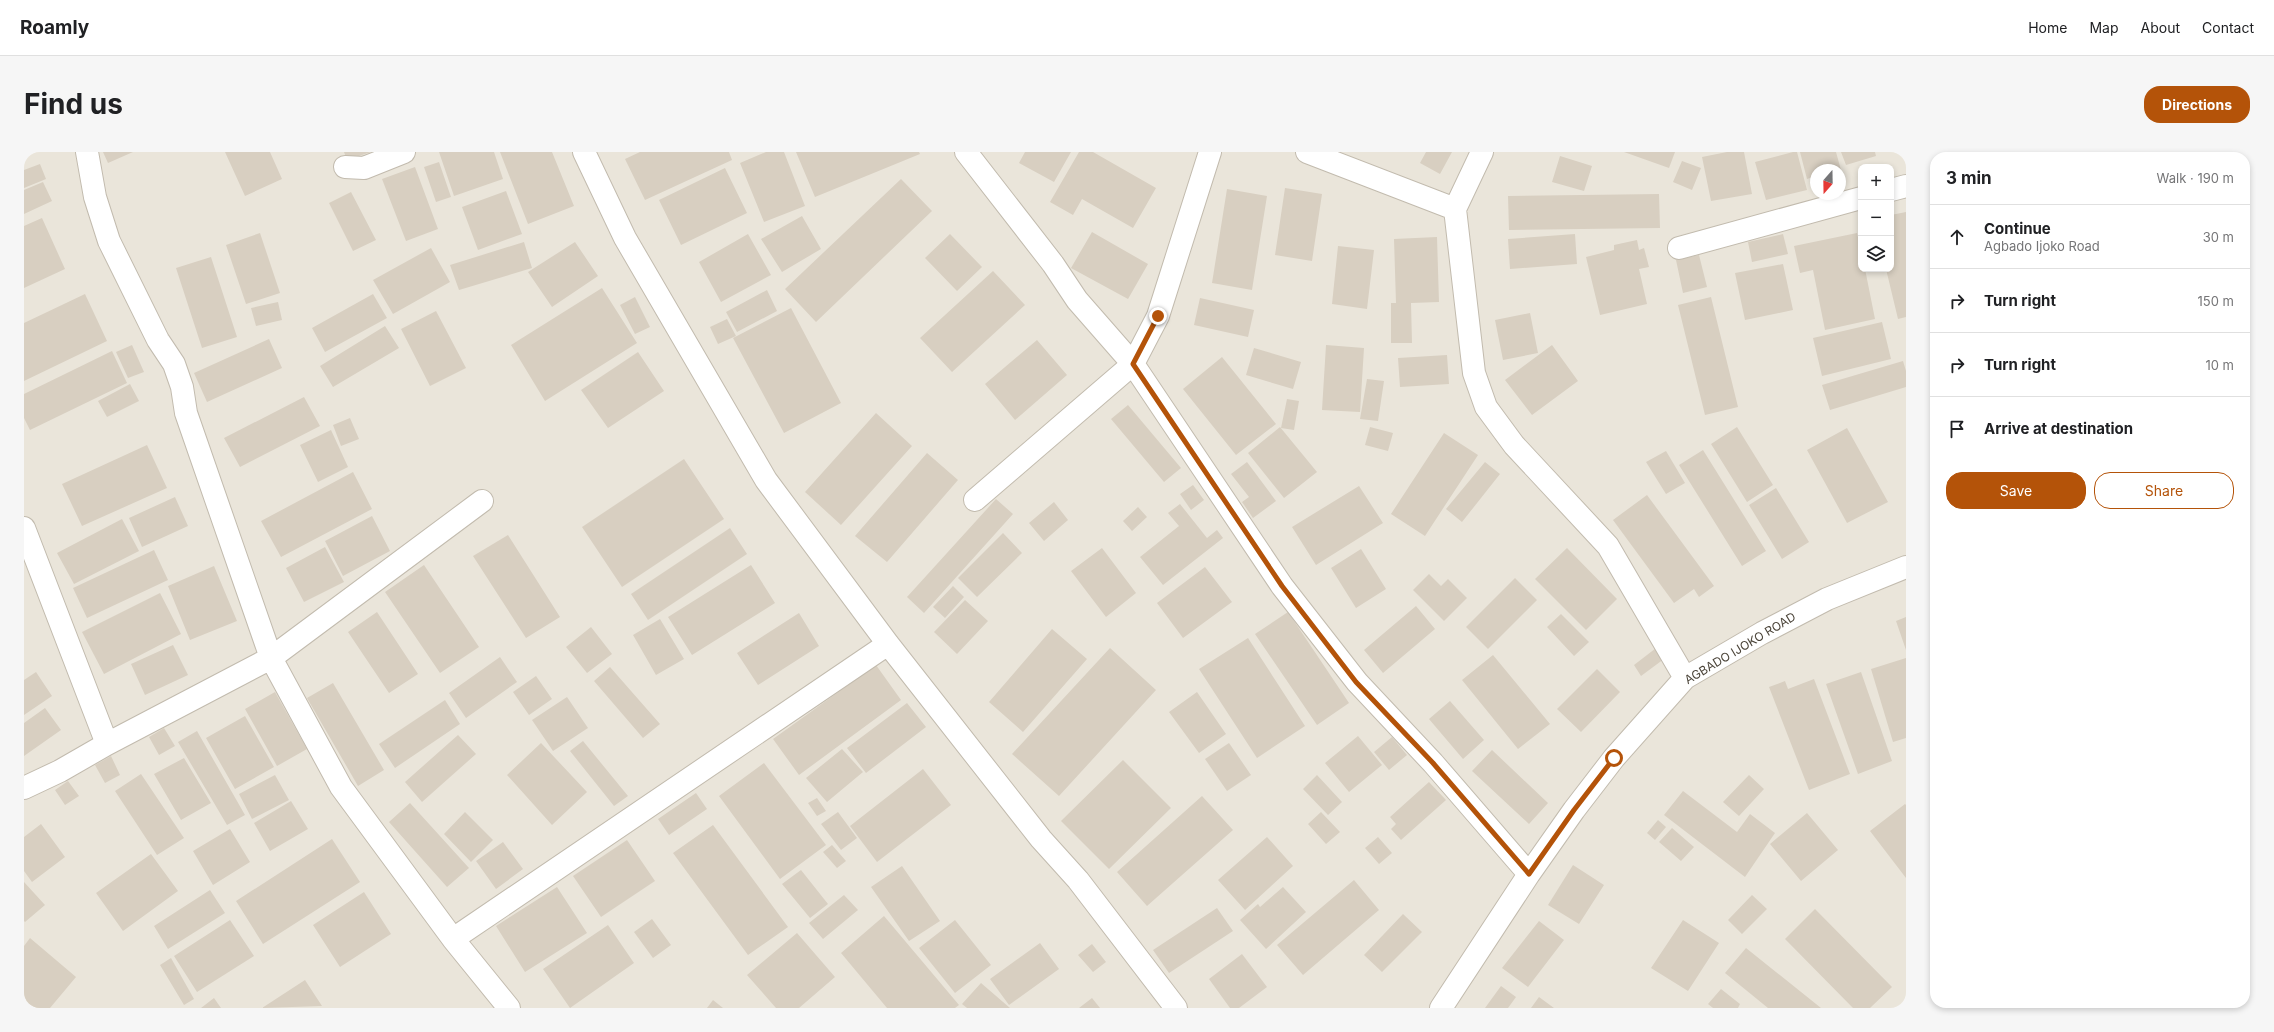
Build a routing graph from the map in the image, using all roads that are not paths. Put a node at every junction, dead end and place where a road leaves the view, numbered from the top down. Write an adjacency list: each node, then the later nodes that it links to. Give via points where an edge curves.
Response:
1 (87, 152): 20 (street, via 95,197 109,241 158,340 174,364 182,387 186,413)
2 (404, 152): 8 (street, via 364,168)
3 (584, 152): 19 (street, via 625,238 766,480)
4 (966, 152): 14 (street, via 1053,264 1077,300)
5 (1210, 152): 14 (street, via 1158,316)
6 (1307, 152): 12 (street)
7 (1482, 152): 12 (street)
8 (345, 167)
9 (1906, 186): 10 (street)
10 (1894, 189)
11 (1858, 199): 13 (street)
12 (1455, 209): 21 (street, via 1474,374 1486,407 1514,444 1608,546)
13 (1679, 248)
14 (1133, 364): 15 (street); 24 (street, via 1282,586 1356,682 1433,763)
15 (975, 500)
16 (482, 501): 20 (street)
17 (24, 528): 22 (street)
18 (1906, 567): 21 (street, AGBADO IJOKO ROAD, via 1827,599 1762,632)
19 (888, 644): 25 (street); 27 (street, via 1041,839 1078,880)
20 (271, 658): 22 (street); 25 (street, via 341,787)
21 (1685, 678): 24 (street, AGBADO IJOKO ROAD, via 1614,758)
22 (107, 744): 23 (street)
23 (24, 788)
24 (1529, 874): 28 (street, AGBADO IJOKO ROAD)
25 (453, 939): 26 (street)
26 (509, 1008)
27 (1176, 1008)
28 (1441, 1008)

